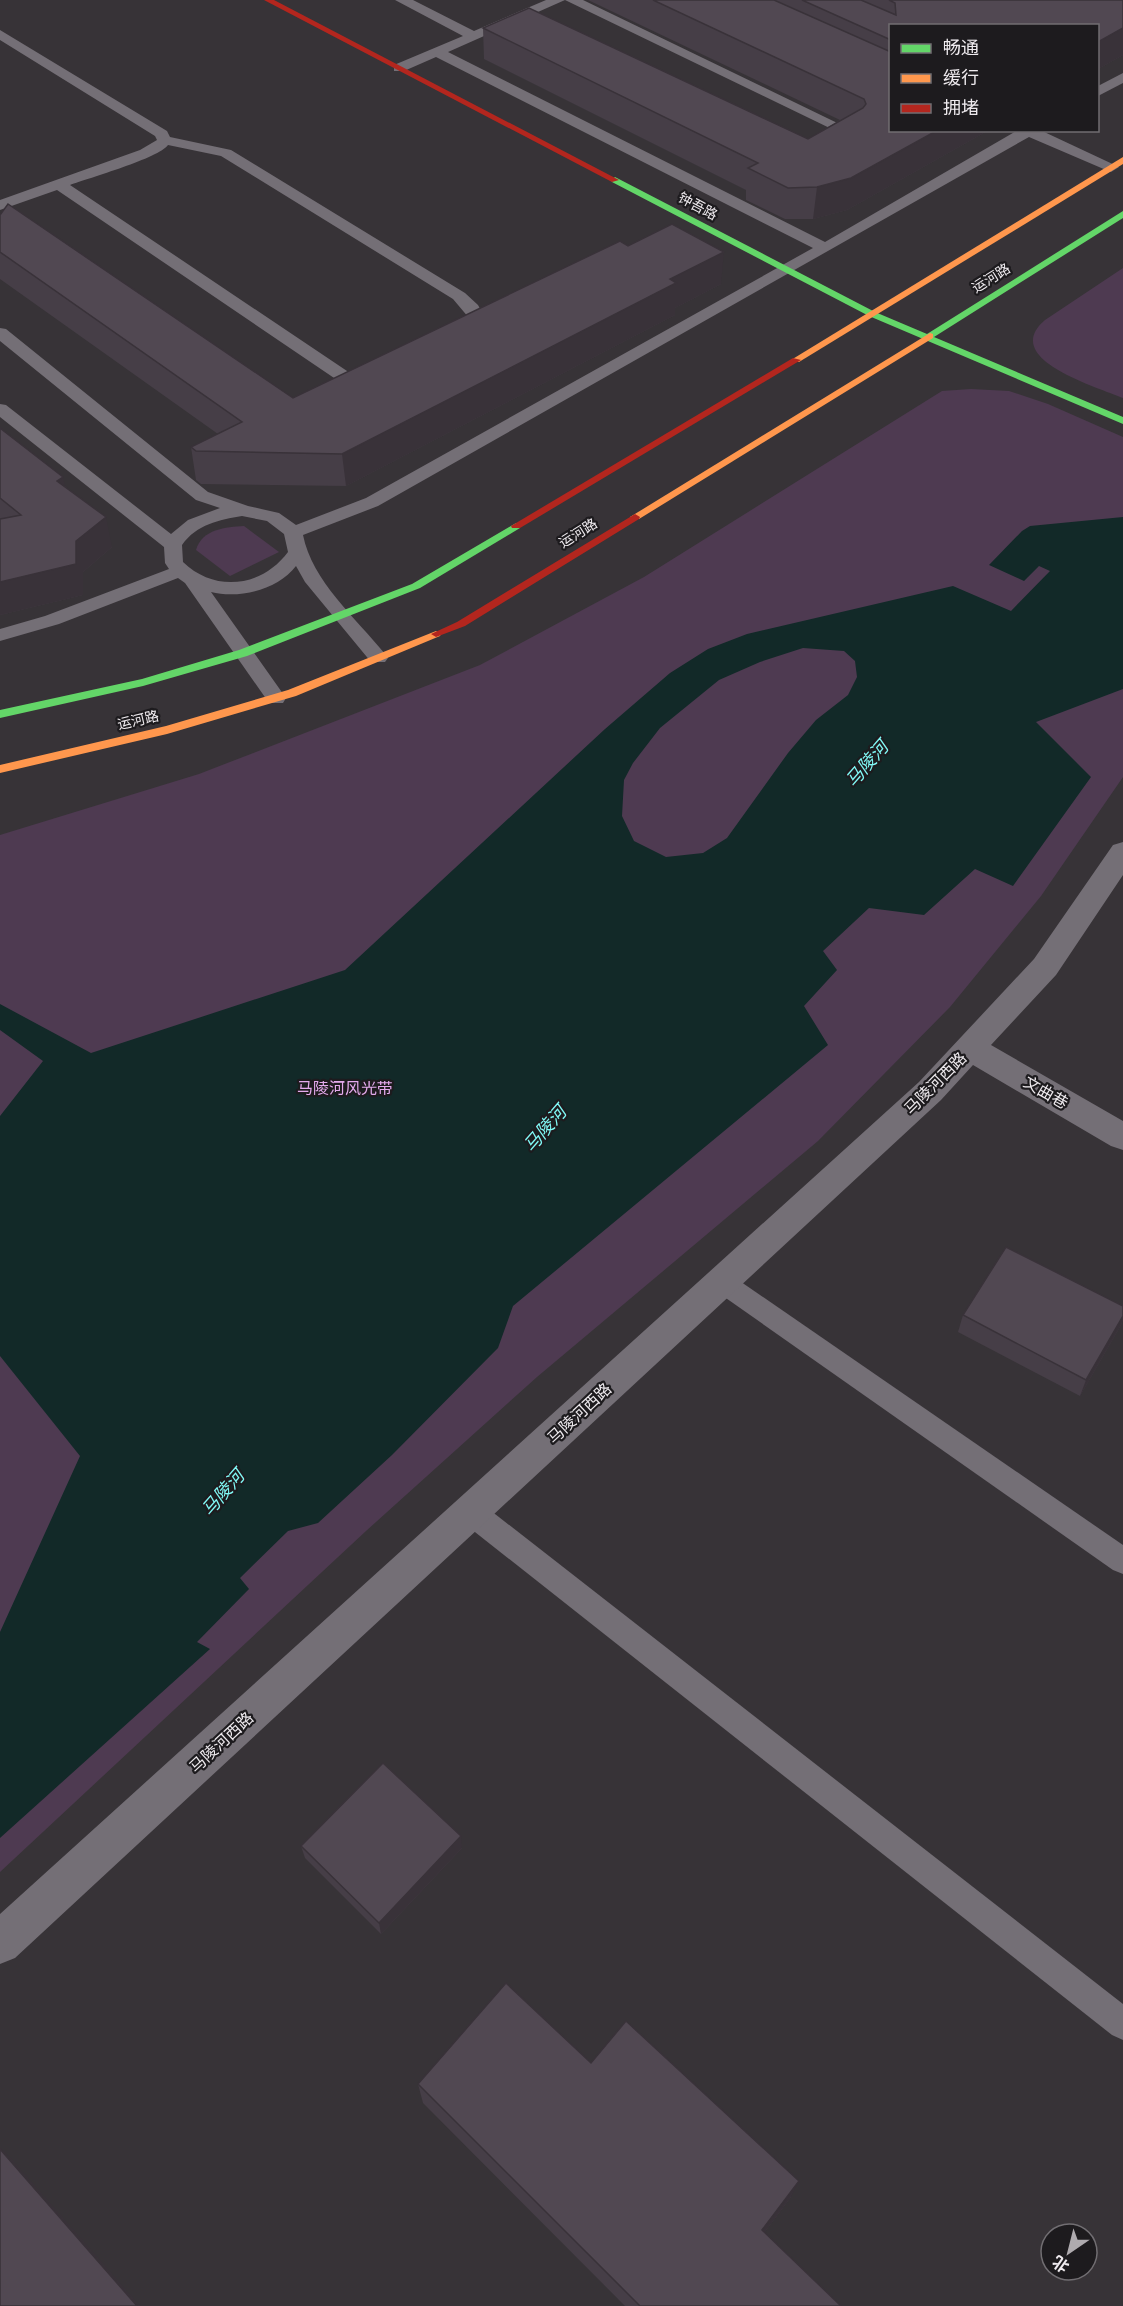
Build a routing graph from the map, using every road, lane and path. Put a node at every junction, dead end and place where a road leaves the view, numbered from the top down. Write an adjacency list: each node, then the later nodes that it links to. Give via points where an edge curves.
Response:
1 (268, 0): 10 (street, 钟吾路)
2 (402, 0): 8 (lane)
3 (558, 0): 5 (lane)
4 (572, 0): 16 (lane, via 853,134)
5 (508, 21): 6 (lane); 8 (lane)
6 (530, 31)
7 (0, 34): 15 (lane, via 162,134)
8 (474, 36): 9 (lane)
9 (436, 52): 10 (lane); 23 (lane)
10 (399, 68): 24 (street, 钟吾路)
11 (1123, 77): 12 (lane)
12 (1099, 91)
13 (1028, 132): 23 (lane)
14 (1033, 132): 17 (lane)
15 (164, 140): 18 (lane, via 145,153); 28 (lane, via 226,153 459,296 477,318 474,327)
16 (834, 146)
17 (1117, 163): 25 (street, 运河路)
18 (58, 184): 20 (lane); 29 (lane, via 346,378)
19 (7, 189): 20 (lane)
20 (20, 198): 21 (lane)
21 (0, 205)
22 (1123, 214): 27 (street, 运河路)
23 (825, 248): 24 (lane)
24 (786, 270): 25 (street, 钟吾路); 33 (lane, via 372,502)
25 (872, 314): 27 (street, 钟吾路); 37 (street, 运河路, via 416,586)
26 (0, 333): 32 (lane, via 202,496)
27 (926, 338): 31 (street, 钟吾路); 40 (street, 运河路, via 461,624)
28 (453, 342)
29 (385, 375)
30 (0, 409): 34 (lane)
31 (1123, 421)
32 (244, 511): 33 (lane, via 273,517); 34 (lane, via 207,517 180,534)
33 (293, 532): 35 (lane)
34 (174, 545): 36 (lane, via 174,563)
35 (297, 552): 36 (lane, via 280,573 248,587 210,586); 37 (lane)
36 (186, 576): 38 (lane); 39 (lane)
37 (342, 615): 39 (street, 运河路); 40 (lane)
38 (0, 634)
39 (243, 653): 41 (lane); 42 (street, 运河路, via 143,682)
40 (378, 658): 41 (street, 运河路)
41 (276, 698): 43 (street, 运河路, via 167,730)
42 (0, 714)
43 (0, 769)
44 (1123, 852): 45 (street, 马陵河西路, via 1045,967)
45 (970, 1048): 46 (street, 文曲巷); 47 (street, 马陵河西路, via 930,1091)
46 (1123, 1137)
47 (722, 1282): 48 (street, 马陵河西路); 49 (lane)
48 (471, 1512): 50 (street, 马陵河西路); 51 (lane)
49 (1123, 1561)
50 (0, 1943)
51 (1123, 2024)

